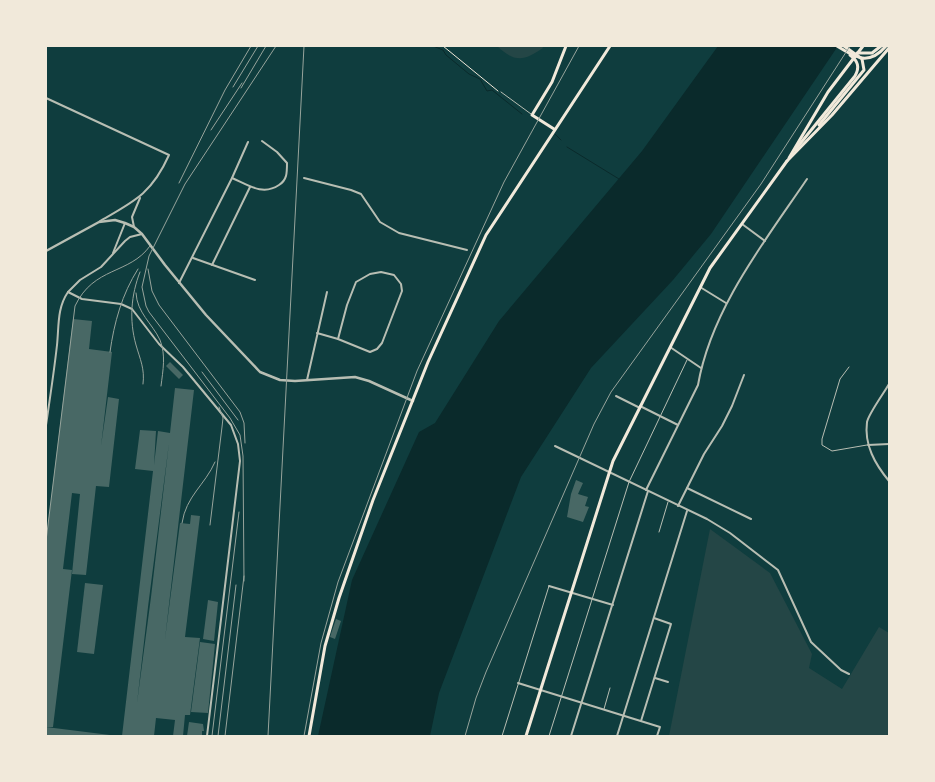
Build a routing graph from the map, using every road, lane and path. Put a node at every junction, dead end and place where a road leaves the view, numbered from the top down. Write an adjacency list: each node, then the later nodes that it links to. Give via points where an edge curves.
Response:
1 (443, 46): 13 (path)
2 (566, 46): 15 (main road, via 552,82)
3 (610, 46): 16 (main road)
4 (837, 46): 10 (main road)
5 (844, 46): 10 (main road)
6 (863, 46): 20 (main road, via 824,99)
7 (881, 46): 11 (main road, via 872,53)
8 (886, 46): 12 (main road, via 876,56)
9 (889, 48): 17 (main road)
10 (851, 53): 11 (main road); 11 (main road)
11 (858, 57): 12 (main road); 20 (main road, via 859,67 855,76)
12 (862, 59): 17 (main road, via 862,74)
13 (501, 92): 15 (lane)
14 (46, 98): 25 (street, via 169,155 161,173)
15 (532, 115): 16 (main road)
16 (554, 129): 54 (main road, via 486,235)
17 (812, 135): 20 (main road)
18 (262, 141): 24 (street, via 287,163 286,178 283,183 271,190)
19 (248, 142): 21 (street)
20 (787, 161): 28 (main road)
21 (232, 178): 24 (street); 35 (street)
22 (304, 178): 32 (street, via 361,194 380,222 399,233)
23 (807, 179): 31 (street)
24 (251, 186): 36 (street)
25 (140, 198): 26 (street); 29 (street, via 132,217)
26 (99, 222): 27 (street, via 115,220); 33 (street)
27 (124, 223): 29 (street); 34 (street)
28 (742, 224): 31 (street); 39 (main road, via 715,260)
29 (134, 227): 30 (street)
30 (142, 234): 34 (street, via 130,237); 38 (street)
31 (765, 240): 42 (street)
32 (467, 250)
33 (46, 251)
34 (112, 256): 40 (street)
35 (193, 258): 36 (street); 38 (street)
36 (212, 265): 37 (street)
37 (255, 280)
38 (179, 283): 50 (street, via 260,372 280,380)
39 (700, 287): 42 (street); 45 (main road)
40 (68, 292): 57 (street, via 62,300 59,313); 88 (street, via 82,299 122,304 132,309 158,344 183,367 235,433 240,461)
41 (327, 292): 43 (street)
42 (726, 304): 48 (street)
43 (317, 333): 44 (street); 50 (street)
44 (338, 339): 44 (street, via 370,352 378,349 400,297 402,284 394,274 370,274 356,282)
45 (670, 348): 46 (street); 55 (main road)
46 (688, 359): 48 (street); 56 (lane)
47 (849, 367): 60 (lane, via 840,379 822,445 832,452)
48 (701, 368): 58 (street, via 698,385)
49 (744, 375): 65 (street, via 729,413)
50 (307, 381): 54 (street, via 355,377)
51 (889, 384): 52 (street)
52 (888, 389): 60 (street, via 867,421)
53 (616, 396): 55 (street)
54 (413, 401): 89 (main road, via 368,513 339,598 325,646)
55 (640, 407): 56 (street); 62 (main road)
56 (659, 416): 58 (street); 64 (lane)
57 (46, 425)
58 (678, 425): 66 (street)
59 (889, 444): 60 (street)
60 (868, 445): 63 (street, via 876,465)
61 (555, 446): 62 (street)
62 (609, 473): 64 (street); 73 (main road)
63 (889, 481)
64 (629, 482): 66 (street); 74 (lane)
65 (687, 488): 68 (street); 70 (street)
66 (647, 491): 67 (street); 75 (street)
67 (668, 502): 68 (street); 71 (lane)
68 (678, 506): 69 (street)
69 (687, 511): 76 (street); 77 (street, via 730,533 778,570 811,642 841,670)
70 (750, 519)
71 (659, 532)
72 (549, 586): 73 (street); 80 (lane)
73 (572, 592): 74 (street); 82 (main road)
74 (592, 599): 75 (street); 83 (lane)
75 (613, 605): 84 (street)
76 (654, 618): 78 (street, via 670,624); 86 (street)
77 (849, 674)
78 (655, 678): 79 (street); 87 (street)
79 (668, 682)
80 (518, 683): 82 (street); 90 (lane)
81 (610, 688): 85 (lane)
82 (541, 690): 83 (street); 91 (main road)
83 (562, 696): 84 (street); 92 (lane)
84 (582, 703): 85 (street); 93 (street)
85 (604, 710): 86 (street)
86 (624, 716): 87 (street); 94 (street)
87 (640, 721): 95 (street, via 660,727)
88 (207, 736)
89 (309, 736)
90 (502, 736)
91 (526, 736)
92 (549, 736)
93 (571, 736)
94 (617, 736)
95 (657, 736)

